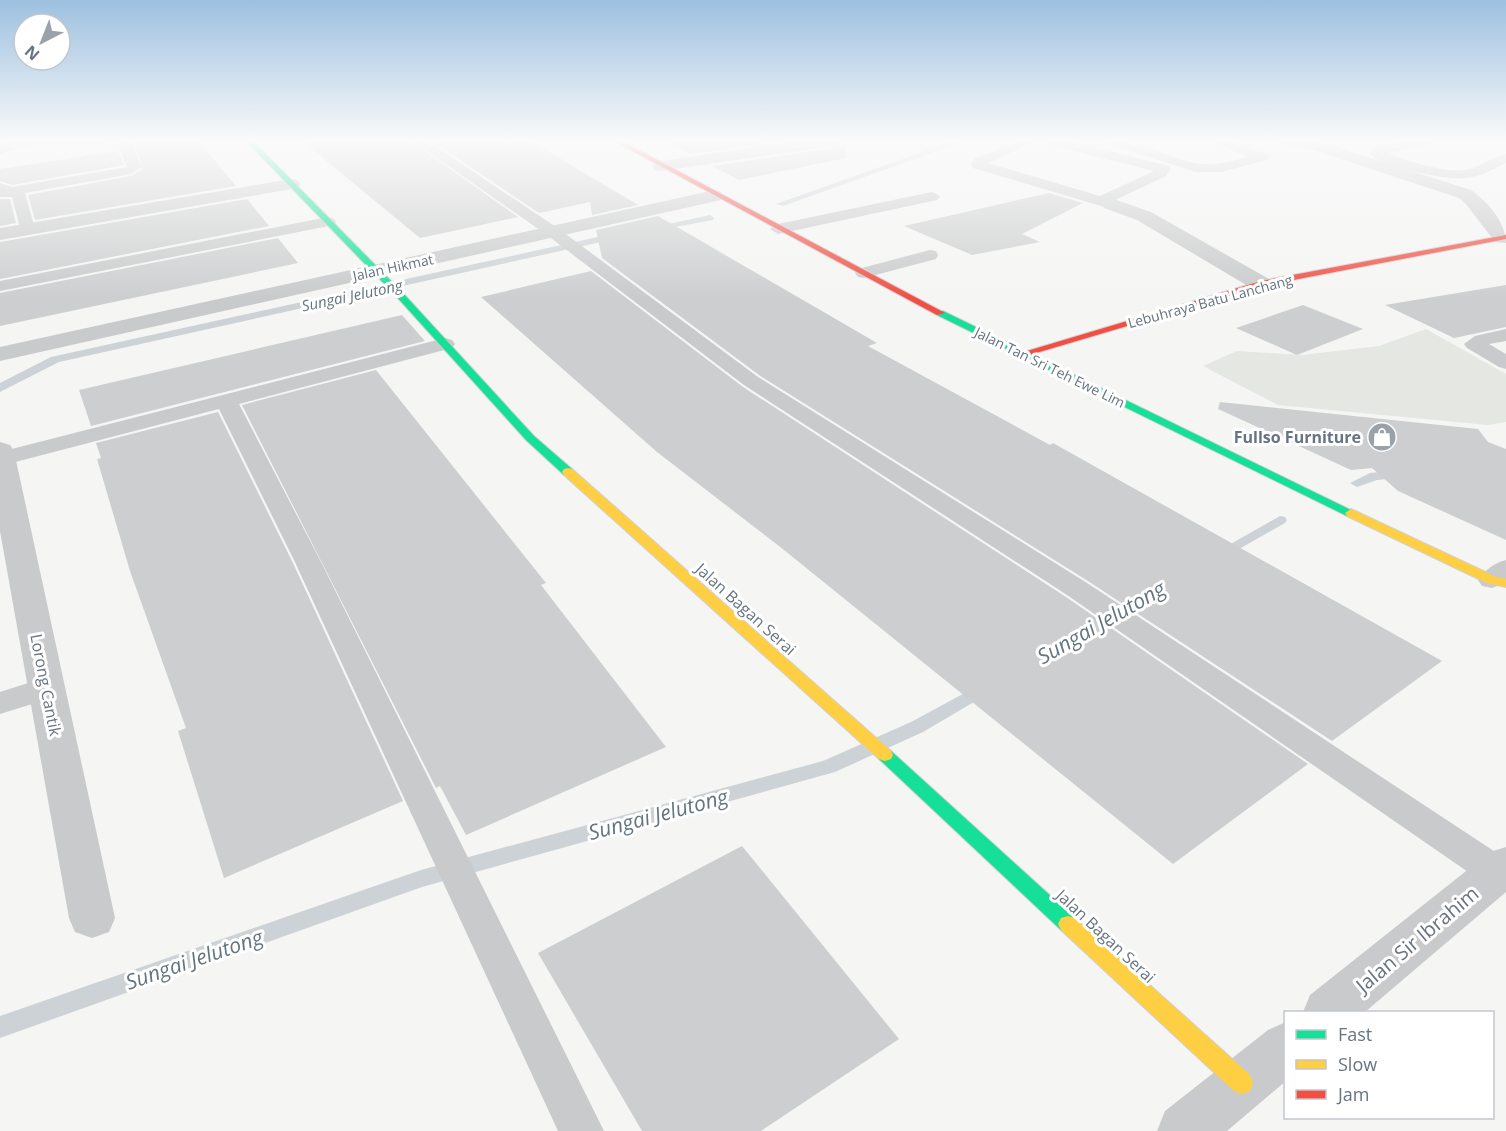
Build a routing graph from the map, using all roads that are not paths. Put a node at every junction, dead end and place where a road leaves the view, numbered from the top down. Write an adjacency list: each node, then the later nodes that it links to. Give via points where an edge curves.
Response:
1 (12, 193): 14 (lane, via 19,195)
2 (239, 193): 14 (street)
3 (300, 193): 12 (street, Jalan Bagan Serai)
4 (494, 193): 17 (lane)
5 (709, 193): 9 (street, Jalan Tan Sri Teh Ewe Lim)
6 (1072, 193): 11 (lane)
7 (1125, 193): 11 (lane)
8 (1461, 193): 16 (street, via 1473,200)
9 (715, 196): 13 (street, Jalan Tan Sri Teh Ewe Lim); 17 (street, Jalan Hikmat)
10 (932, 197): 13 (lane)
11 (1106, 203): 21 (street, via 1144,216)
12 (328, 222): 19 (street, Jalan Bagan Serai); 22 (lane)
13 (778, 228): 20 (street, Jalan Tan Sri Teh Ewe Lim)
14 (27, 229): 15 (street)
15 (0, 234)
16 (1504, 238): 21 (street, Lebuhraya Batu Lanchang)
17 (562, 240): 19 (street, Jalan Hikmat); 33 (lane, via 751,381)
18 (930, 255): 20 (lane)
19 (379, 273): 24 (street, Jalan Bagan Serai); 25 (street, Jalan Hikmat)
20 (864, 273): 26 (street, Jalan Tan Sri Teh Ewe Lim)
21 (1261, 284): 26 (street, Lebuhraya Batu Lanchang)
22 (0, 286)
23 (1506, 335): 27 (lane, via 1474,344)
24 (445, 344): 28 (lane); 37 (street, Jalan Bagan Serai, via 530,438 863,735)
25 (0, 354)
26 (1022, 354): 30 (street, Jalan Tan Sri Teh Ewe Lim)
27 (1506, 363)
28 (226, 401): 29 (lane); 38 (lane, via 313,571)
29 (1, 455): 31 (street, Lorong Cantik)
30 (1502, 581)
31 (47, 688): 32 (lane); 34 (street, Lorong Cantik)
32 (0, 703)
33 (1502, 868): 35 (street, Jalan Sir Ibrahim)
34 (92, 918)
35 (1329, 1011)
36 (1284, 1049): 37 (street)
37 (1242, 1083): 39 (street)
38 (581, 1131)
39 (1185, 1131)

